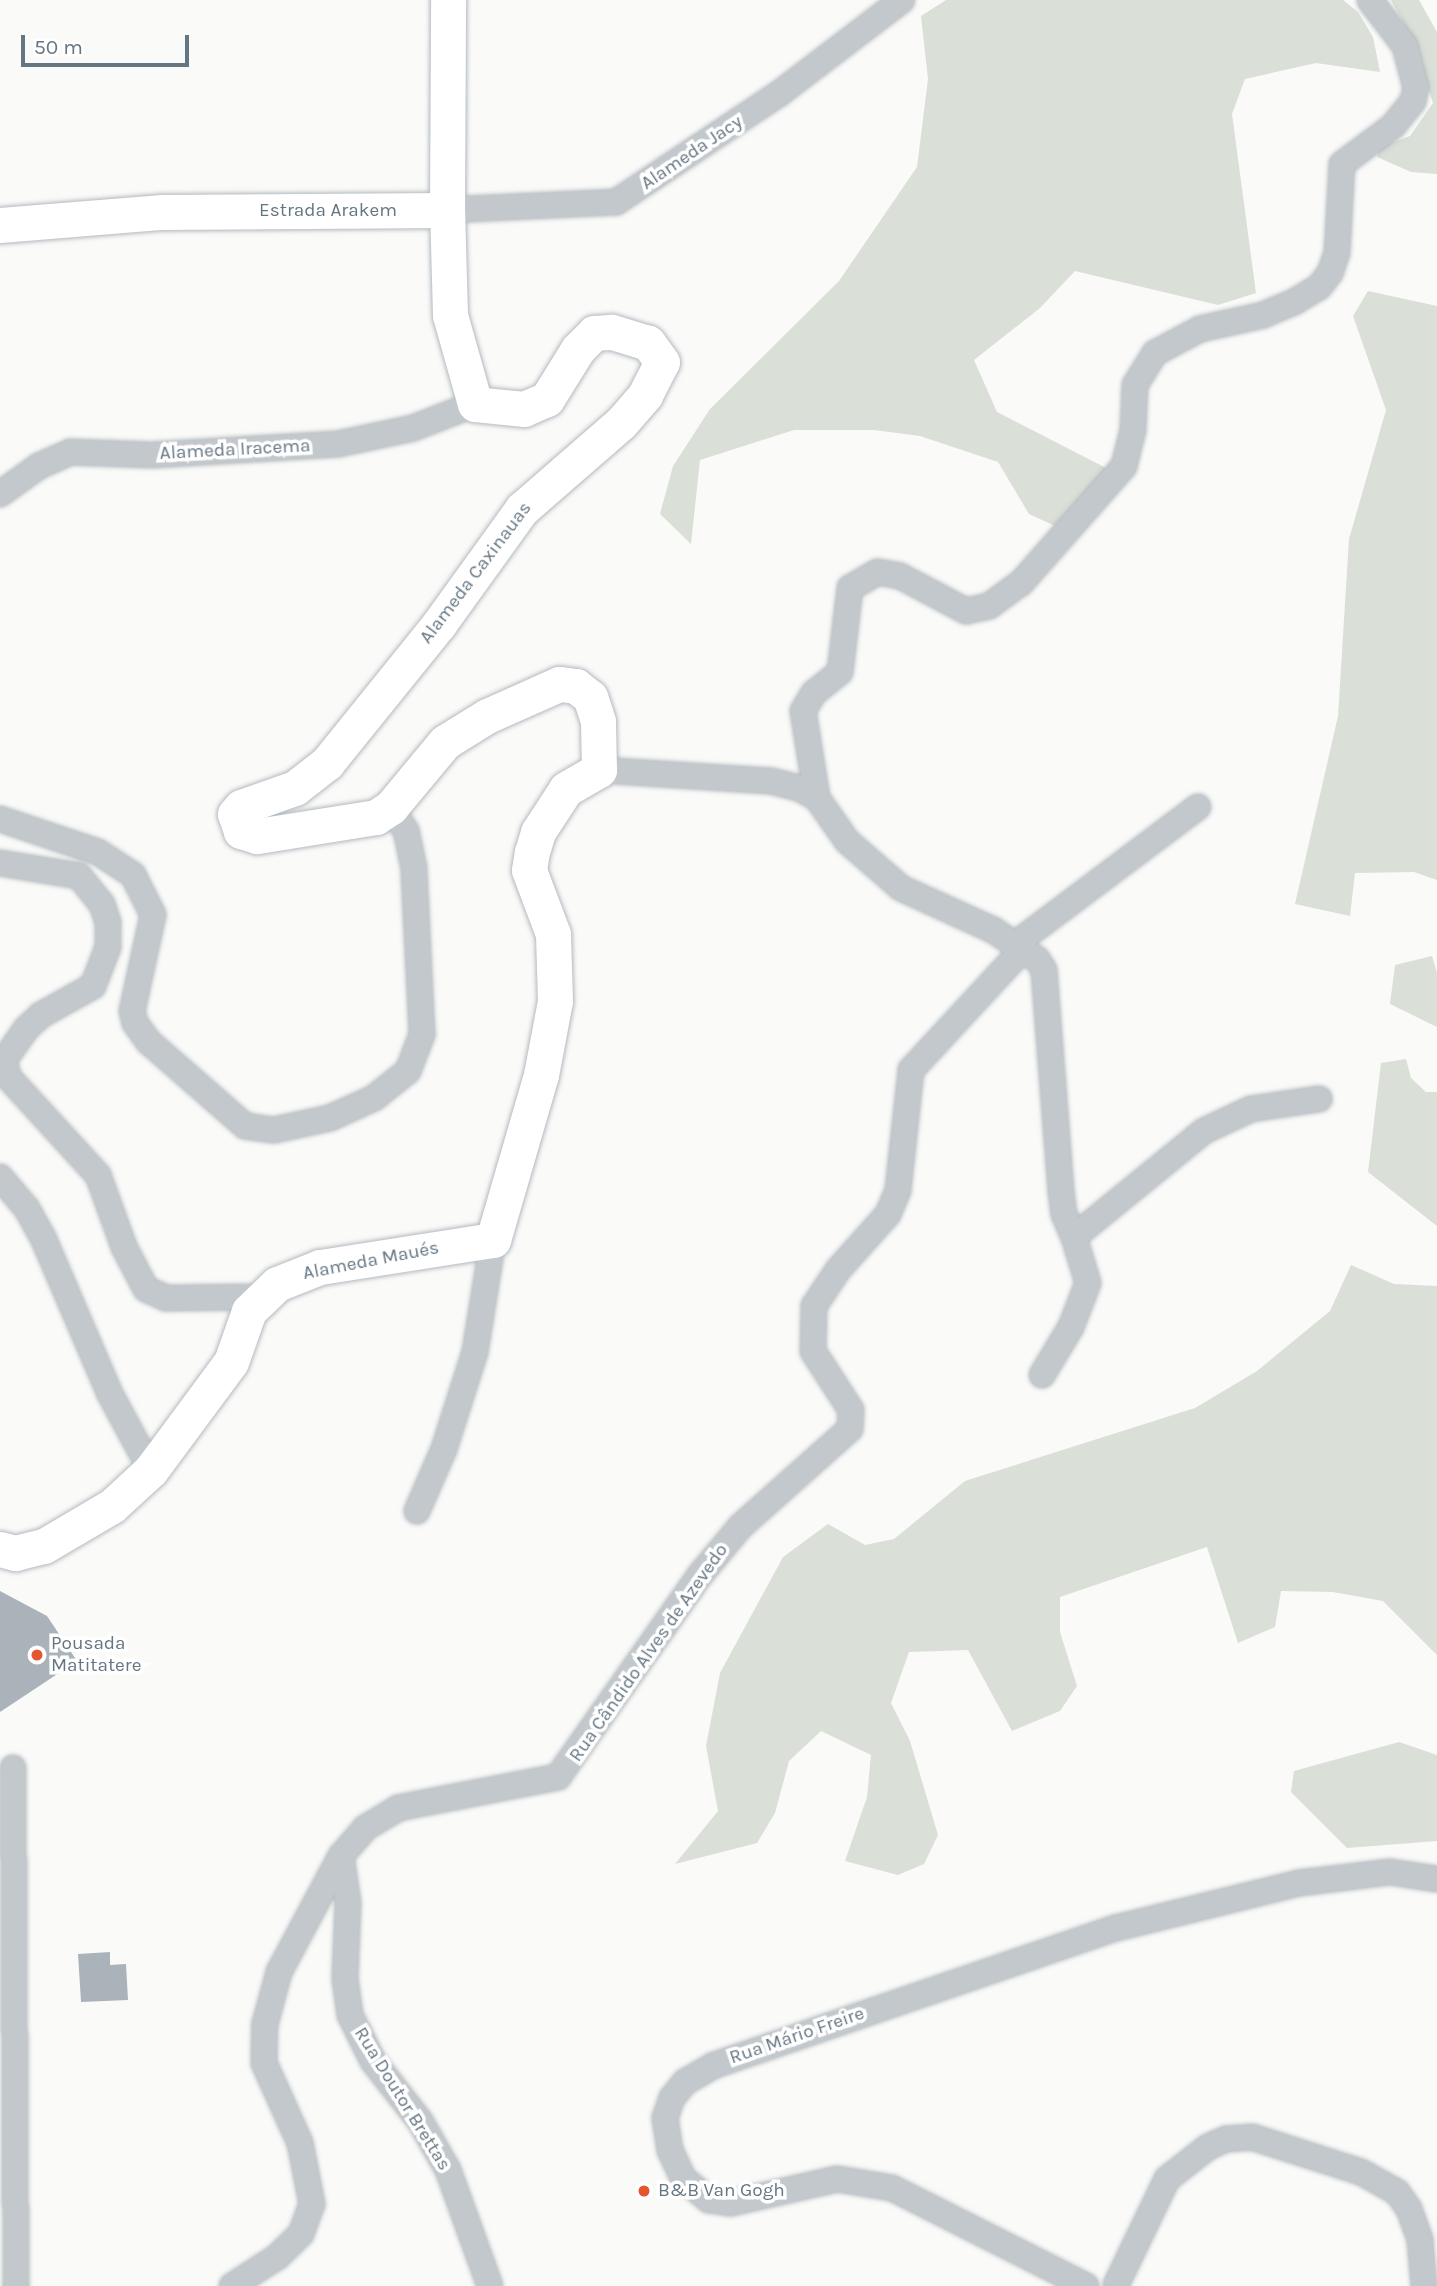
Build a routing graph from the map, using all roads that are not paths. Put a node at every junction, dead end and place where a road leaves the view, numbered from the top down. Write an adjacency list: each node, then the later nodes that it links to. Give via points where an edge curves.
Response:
1 (448, 0): 4 (street)
2 (902, 0): 4 (street, Alameda Jacy, via 780,93 629,196 601,205)
3 (1370, 0): 9 (street, via 1405,46 1416,88 1413,101 1393,126 1342,164 1336,253 1330,273 1319,287 1294,302 1263,315 1200,329 1156,353 1135,385 1133,429 1124,466 1021,583 997,601 978,611 966,611 900,576 878,572 850,587 841,672 814,693 803,711)
4 (447, 211): 5 (street, Estrada Arakem, via 162,212); 6 (street, via 453,338)
5 (0, 225)
6 (475, 404): 7 (street, Alameda Iracema, via 413,428 338,444 152,455 70,452 39,466); 10 (street, Alameda Caxinauas, via 524,409 547,399 578,349 594,333 611,332 648,343 662,362 645,395 621,423 522,509 439,624 327,764 295,788 241,807 236,814 241,831 257,836 376,817)
7 (0, 494)
8 (598, 770): 9 (street, via 770,781); 10 (street, via 595,707 576,686 559,684 498,711 445,742); 18 (street, via 566,789 538,832 532,852 529,870 553,934 555,1001 541,1075)
9 (817, 798): 14 (street, via 847,841 901,888 993,929)
10 (391, 807): 12 (street, via 406,831 414,868 422,1034 408,1071 374,1098 330,1118 274,1130 245,1126 149,1042 135,1023 132,1011 153,915 133,875 98,852)
11 (1198, 807): 14 (street, Rua Cândido Alves de Azevedo)
12 (0, 819)
13 (0, 863): 19 (street, via 79,876 102,904 108,923 108,947 93,986 41,1015 26,1029 4,1061 9,1078 98,1175 124,1247 146,1289 166,1298)
14 (1018, 947): 17 (street, via 1037,959 1044,970 1063,1214); 25 (street, Rua Cândido Alves de Azevedo, via 911,1070 898,1190 888,1214 831,1278 814,1306 813,1351 851,1410 850,1429 741,1526 700,1575 558,1777 398,1808 365,1828)
15 (1319, 1099): 17 (street, via 1251,1109 1204,1131)
16 (0, 1177): 21 (street, via 27,1209 44,1240 110,1394)
17 (1074, 1237): 20 (street, via 1088,1283)
18 (493, 1240): 19 (street, Alameda Maués, via 320,1267 277,1284); 22 (street, via 475,1352 441,1458)
19 (262, 1297): 21 (street, Alameda Maués, via 243,1323 231,1362)
20 (1042, 1376)
21 (151, 1470): 23 (street, Alameda Maués, via 112,1506 44,1546 15,1553)
22 (417, 1511)
23 (0, 1549)
24 (13, 1769): 27 (street)
25 (341, 1856): 29 (street, via 279,1972 265,2024 264,2063 300,2143 312,2204 301,2234 277,2257); 30 (street, Rua Doutor Brettas, via 348,1903 345,1979 350,2015 373,2061 420,2121 448,2170)
26 (1437, 1879): 31 (street, Rua Mário Freire, via 1390,1872 1298,1884 1116,1928 715,2064 685,2082 672,2098 665,2118 670,2150 683,2178 709,2200 731,2203 838,2179 892,2188)
27 (8, 1994): 28 (street)
28 (16, 2286)
29 (232, 2286)
30 (490, 2286)
31 (1086, 2286)
32 (1107, 2286): 33 (street)
33 (1117, 2286): 34 (street, via 1167,2179 1208,2147 1226,2139 1252,2137 1300,2148 1398,2192 1420,2240)
34 (1424, 2286)

